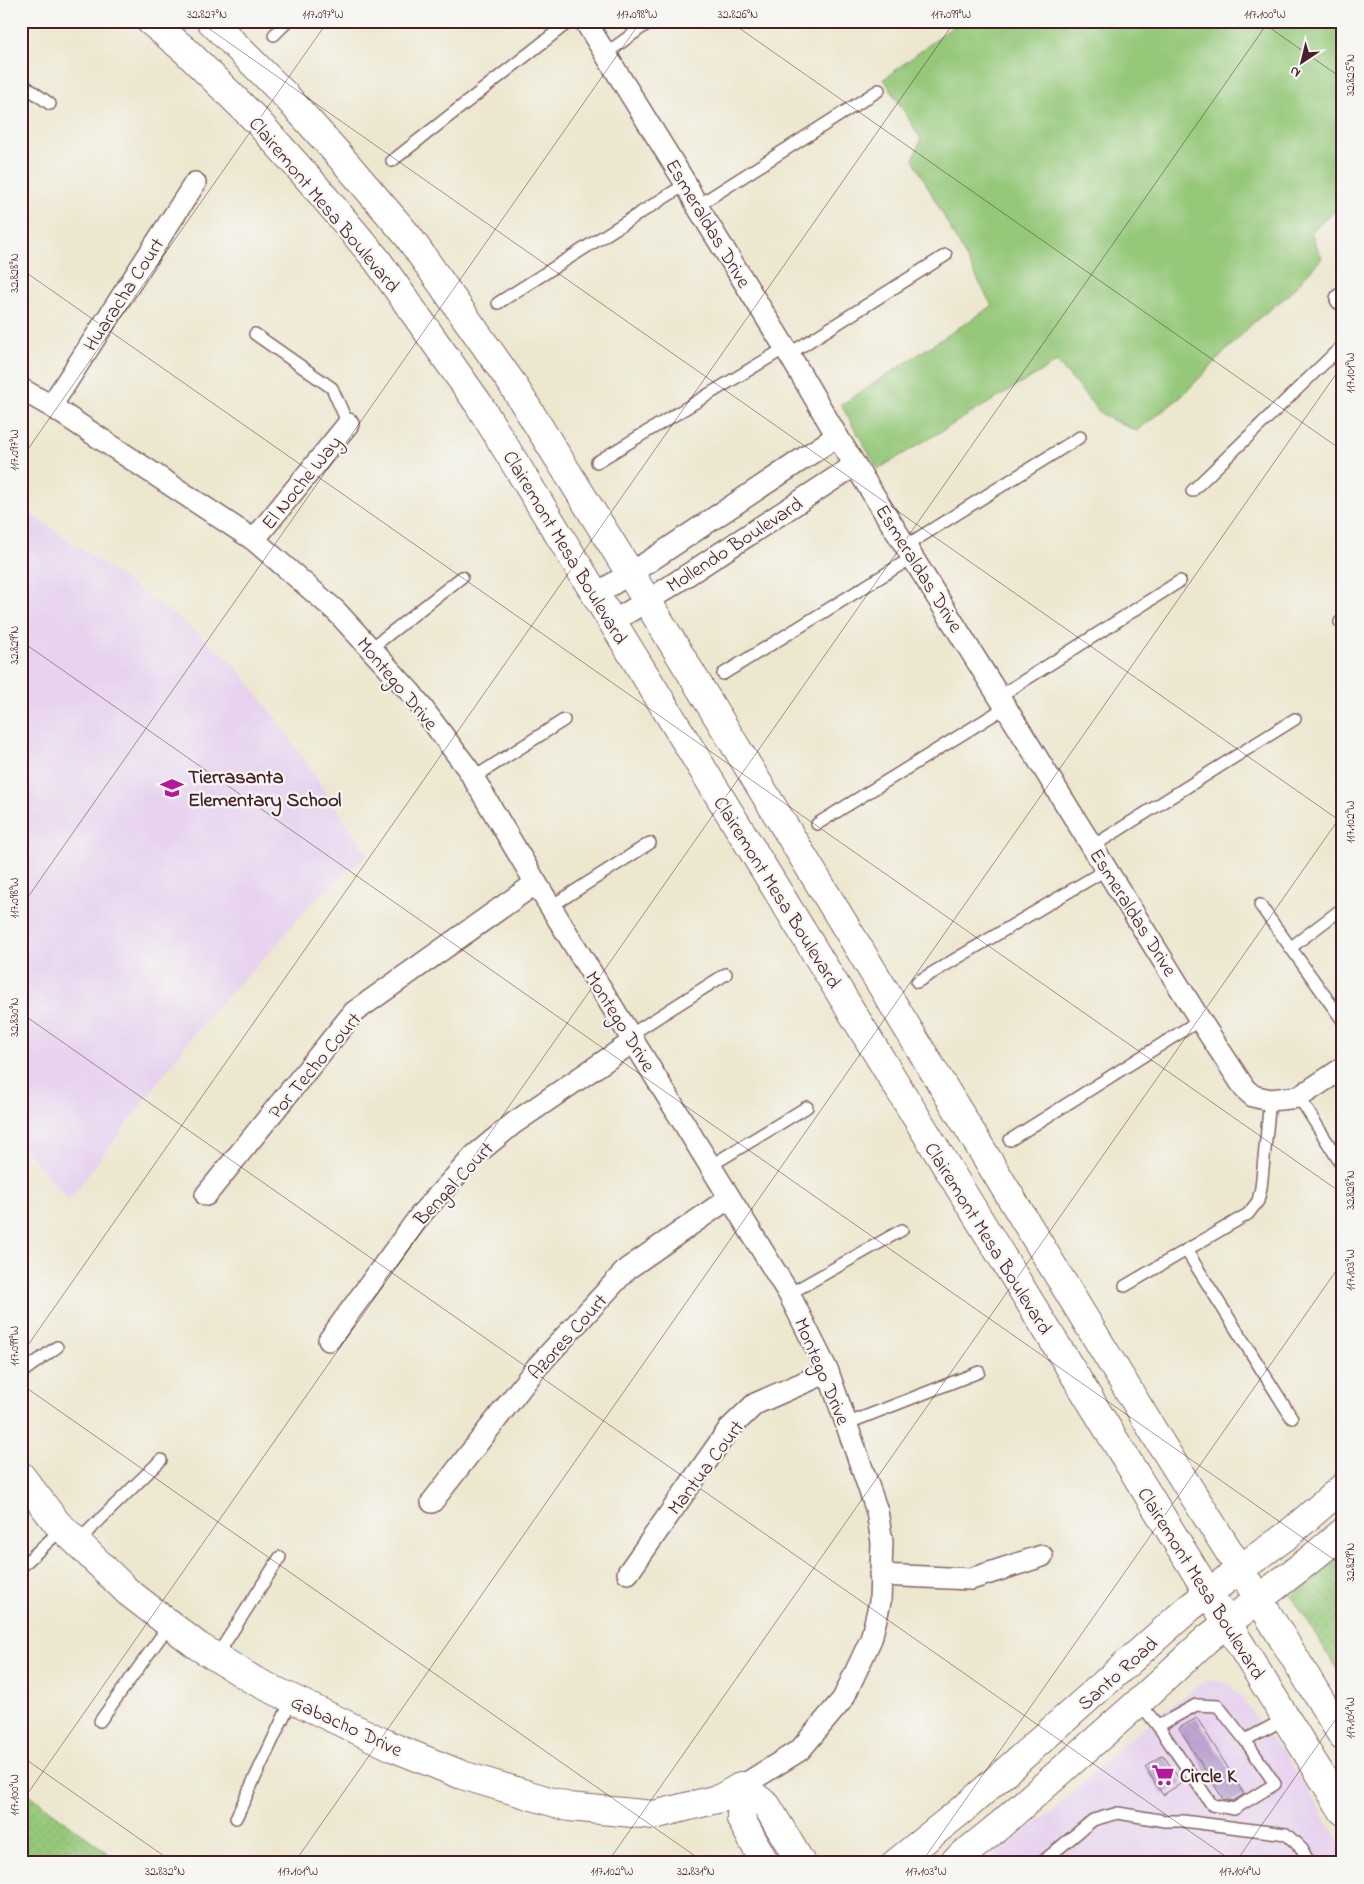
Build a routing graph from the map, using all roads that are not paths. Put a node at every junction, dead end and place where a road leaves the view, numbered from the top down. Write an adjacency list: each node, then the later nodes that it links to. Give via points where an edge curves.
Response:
1 (150, 21): 34 (main road, Clairemont Mesa Boulevard, via 185,50 257,121 378,260 478,403)
2 (211, 21): 31 (main road, Clairemont Mesa Boulevard, via 285,95 408,236 511,382)
3 (288, 21): 7 (lane)
4 (570, 21): 12 (lane)
5 (585, 21): 8 (street, Esmeraldas Drive)
6 (651, 21): 8 (lane)
7 (274, 35)
8 (605, 54): 14 (street, Esmeraldas Drive)
9 (21, 83): 11 (lane)
10 (879, 90): 15 (lane)
11 (50, 104)
12 (392, 161)
13 (195, 183): 22 (street, Huaracha Court)
14 (686, 184): 15 (street, Esmeraldas Drive); 17 (lane)
15 (697, 206): 20 (street, Esmeraldas Drive)
16 (946, 255): 20 (lane)
17 (498, 302)
18 (254, 334): 23 (lane, via 332,388)
19 (1343, 346): 28 (lane)
20 (787, 351): 24 (street, Esmeraldas Drive); 26 (lane)
21 (21, 389): 22 (street, Montego Drive)
22 (51, 406): 29 (street, Montego Drive)
23 (348, 424): 29 (street, El Noche Way)
24 (837, 436): 27 (street, Esmeraldas Drive); 31 (street, Mollendo Boulevard)
25 (1080, 437): 30 (lane)
26 (597, 462)
27 (855, 465): 30 (street, Esmeraldas Drive); 35 (street, Mollendo Boulevard)
28 (1192, 491)
29 (254, 540): 37 (street, Montego Drive, via 336,611)
30 (910, 551): 38 (lane); 39 (street, Esmeraldas Drive)
31 (630, 573): 34 (street, Mollendo Boulevard); 35 (main road, Clairemont Mesa Boulevard)
32 (462, 577): 37 (lane)
33 (1180, 580): 39 (lane)
34 (595, 595): 36 (main road, Clairemont Mesa Boulevard)
35 (647, 600): 36 (street, Mollendo Boulevard); 86 (main road, Clairemont Mesa Boulevard)
36 (612, 622): 89 (main road, Clairemont Mesa Boulevard)
37 (370, 649): 42 (street, Montego Drive, via 411,693)
38 (723, 674)
39 (1003, 701): 43 (lane); 45 (street, Esmeraldas Drive)
40 (1295, 719): 45 (lane)
41 (564, 720): 42 (lane)
42 (473, 778): 47 (street, Montego Drive)
43 (817, 824)
44 (650, 843): 49 (lane)
45 (1093, 846): 46 (street, Esmeraldas Drive)
46 (1107, 869): 53 (lane); 54 (street, Esmeraldas Drive)
47 (536, 883): 49 (street, Montego Drive); 64 (street, Por Techo Court, via 354,1012)
48 (1260, 905): 51 (lane)
49 (550, 906): 56 (street, Montego Drive)
50 (1343, 908): 51 (lane)
51 (1290, 948): 55 (lane)
52 (726, 974): 56 (lane)
53 (917, 982)
54 (1200, 1020): 59 (street, Esmeraldas Drive, via 1245,1088 1254,1096); 61 (lane)
55 (1343, 1021)
56 (632, 1038): 62 (street, Montego Drive); 70 (street, Bengal Court, via 475,1155 422,1213)
57 (1343, 1068): 58 (street)
58 (1299, 1097): 59 (street); 63 (lane)
59 (1270, 1100): 67 (lane, via 1258,1202 1248,1214)
60 (808, 1107): 62 (lane)
61 (1010, 1140)
62 (710, 1166): 65 (street, Montego Drive)
63 (1343, 1167)
64 (206, 1194)
65 (729, 1198): 69 (street, Montego Drive); 80 (street, Azores Court, via 628,1269 537,1367)
66 (902, 1230): 69 (lane)
67 (1186, 1250): 68 (lane); 75 (lane)
68 (1125, 1286)
69 (789, 1294): 72 (street, Montego Drive)
70 (328, 1340)
71 (57, 1347): 74 (lane)
72 (828, 1372): 76 (street, Montego Drive); 87 (street, Mantua Court, via 756,1404 728,1429)
73 (979, 1372): 76 (lane)
74 (21, 1373)
75 (1292, 1418)
76 (846, 1424): 88 (street, Montego Drive, via 877,1510 882,1542)
77 (161, 1460): 82 (lane)
78 (21, 1476): 82 (main road, Gabacho Drive)
79 (1343, 1487): 86 (main road, Santo Road, via 1286,1537)
80 (432, 1502)
81 (1343, 1532): 90 (main road, Santo Road)
82 (70, 1535): 85 (lane); 91 (main road, Gabacho Drive, via 128,1592)
83 (1042, 1556): 88 (street, via 971,1579)
84 (280, 1557): 93 (lane)
85 (21, 1567)
86 (1240, 1569): 89 (main road, Santo Road); 90 (main road, Clairemont Mesa Boulevard)
87 (628, 1572)
88 (880, 1575): 101 (street, Montego Drive, via 880,1602 871,1639 843,1699 800,1750)
89 (1209, 1594): 92 (main road, Clairemont Mesa Boulevard); 106 (main road, Santo Road, via 1189,1608 968,1805)
90 (1259, 1599): 92 (main road, Santo Road); 99 (main road, Clairemont Mesa Boulevard)
91 (170, 1624): 93 (main road, Gabacho Drive); 97 (lane)
92 (1228, 1624): 95 (main road, Santo Road, via 1208,1638); 96 (main road, Clairemont Mesa Boulevard)
93 (216, 1657): 94 (main road, Gabacho Drive, via 254,1682)
94 (292, 1699): 101 (main road, Gabacho Drive, via 462,1775 569,1807 654,1815 721,1798); 103 (lane)
95 (1139, 1702): 98 (lane); 107 (main road, Santo Road)
96 (1285, 1718): 100 (lane); 102 (main road, Clairemont Mesa Boulevard)
97 (100, 1721)
98 (1158, 1726): 100 (lane, via 1196,1705 1218,1706); 100 (lane, via 1212,1805 1234,1809 1275,1784)
99 (1343, 1737)
100 (1246, 1740)
101 (742, 1786): 104 (main road, via 741,1818); 105 (main road, via 767,1806)
102 (1343, 1811)
103 (236, 1818)
104 (765, 1863)
105 (801, 1863)
106 (896, 1863)
107 (953, 1863)
108 (1041, 1863): 109 (lane, via 1093,1820 1118,1812 1165,1821 1286,1834 1302,1849)
109 (1309, 1863)

